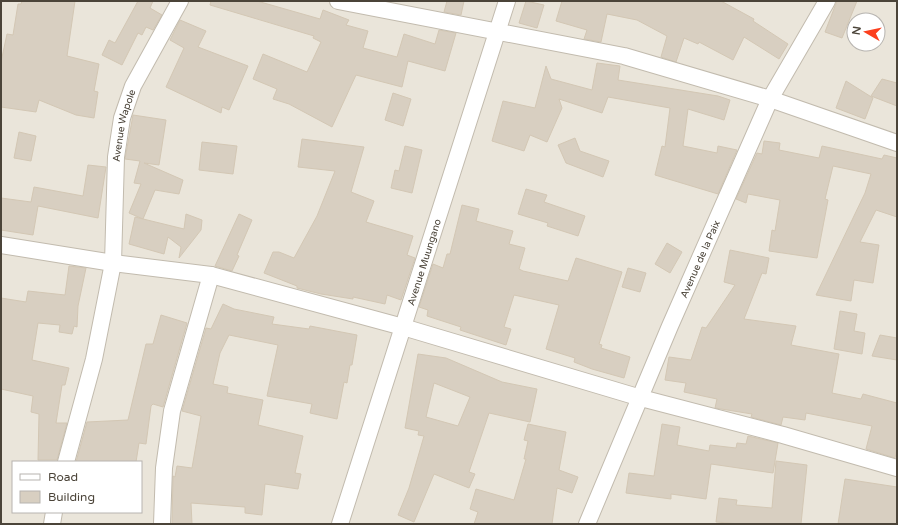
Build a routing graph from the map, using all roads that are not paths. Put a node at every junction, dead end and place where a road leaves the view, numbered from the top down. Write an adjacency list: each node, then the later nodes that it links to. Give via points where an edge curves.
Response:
1 (180, 1): 9 (street, Avenue Wapole, via 133,86 122,118 116,158)
2 (338, 1): 5 (street)
3 (507, 1): 5 (street, Avenue Muungano)
4 (827, 1): 6 (street, Avenue de la Paix)
5 (497, 30): 6 (street, via 624,56); 11 (street, Avenue Muungano)
6 (770, 99): 7 (street); 12 (street, Avenue de la Paix)
7 (897, 143)
8 (1, 245): 9 (street)
9 (113, 263): 10 (street); 13 (street, Avenue Wapole, via 94,359)
10 (211, 275): 11 (street); 17 (street, via 172,411 164,468)
11 (403, 327): 12 (street); 18 (street, Avenue Muungano)
12 (641, 398): 14 (street); 19 (street, Avenue de la Paix)
13 (66, 461)
14 (897, 468)
15 (54, 513): 16 (street)
16 (52, 524)
17 (162, 524)
18 (340, 524)
19 (587, 524)

